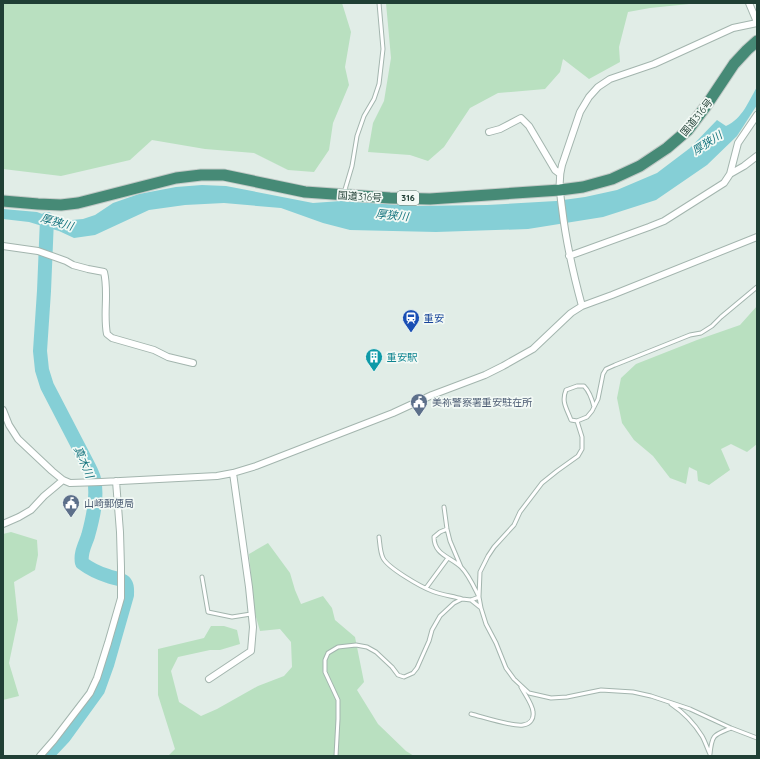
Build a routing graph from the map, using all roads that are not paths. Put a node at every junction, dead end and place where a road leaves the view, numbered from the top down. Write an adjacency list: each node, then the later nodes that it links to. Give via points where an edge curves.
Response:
1 (379, 3): 11 (lane, via 384,49 379,84 357,136)
2 (749, 3): 3 (street)
3 (757, 22): 8 (street, via 733,28 654,64 610,79 598,87 580,112)
4 (757, 40): 10 (highway, 国道316号 / 316, via 734,64 688,130 667,148 640,166 612,179)
5 (757, 115): 9 (street, via 738,143)
6 (489, 132): 8 (street, via 500,130 521,118 529,126)
7 (757, 156): 9 (street)
8 (559, 174): 10 (street)
9 (730, 174): 15 (street, via 724,183 664,221)
10 (560, 193): 11 (highway, 国道316号 / 316, via 430,199); 15 (street)
11 (344, 195): 12 (highway, 国道316号 / 316, via 305,192 224,176 201,175 176,178 78,203 61,205)
12 (3, 200)
13 (757, 237): 17 (street)
14 (3, 246): 18 (street, via 38,251 73,265 104,272 107,334 112,338 154,350 168,358)
15 (569, 256): 17 (street)
16 (757, 287): 19 (lane, via 701,333 606,369)
17 (582, 306): 22 (street, via 533,348 485,375 393,414)
18 (193, 363)
19 (594, 407): 21 (lane, via 587,417); 21 (lane, via 592,396 584,386 566,390 565,404 571,420)
20 (3, 410): 23 (street, via 18,439)
21 (577, 421): 33 (lane, via 582,437 582,449 578,456 542,483 514,524 494,547 480,572)
22 (233, 473): 24 (street); 37 (street)
23 (63, 480): 24 (street, via 70,483); 26 (street, via 31,510)
24 (116, 481): 45 (street, via 121,546 121,598 97,678 90,693)
25 (444, 507): 27 (lane)
26 (3, 524)
27 (447, 529): 29 (lane, via 434,537 434,543); 30 (lane)
28 (379, 537): 32 (lane, via 381,552 389,566)
29 (448, 558): 30 (lane); 32 (lane)
30 (460, 566): 33 (lane)
31 (202, 577): 37 (lane, via 208,612 232,617)
32 (426, 588): 34 (lane)
33 (479, 597): 35 (lane); 36 (lane)
34 (462, 599): 35 (lane); 46 (lane, via 440,616 417,668 404,677 398,675 376,652 367,647 338,647 328,653 325,672 338,700)
35 (471, 600): 36 (lane)
36 (481, 608): 39 (lane, via 506,668)
37 (252, 614): 38 (street, via 251,651)
38 (209, 679)
39 (520, 686): 40 (lane, via 529,693 551,698 601,690 633,692); 41 (lane, via 533,711 533,718 529,723 513,724)
40 (668, 702): 42 (lane, via 690,708); 44 (lane, via 693,723 703,736)
41 (471, 714)
42 (731, 728): 43 (lane); 44 (lane, via 716,734 711,741)
43 (757, 738)
44 (710, 755)
45 (40, 756)
46 (336, 756)

